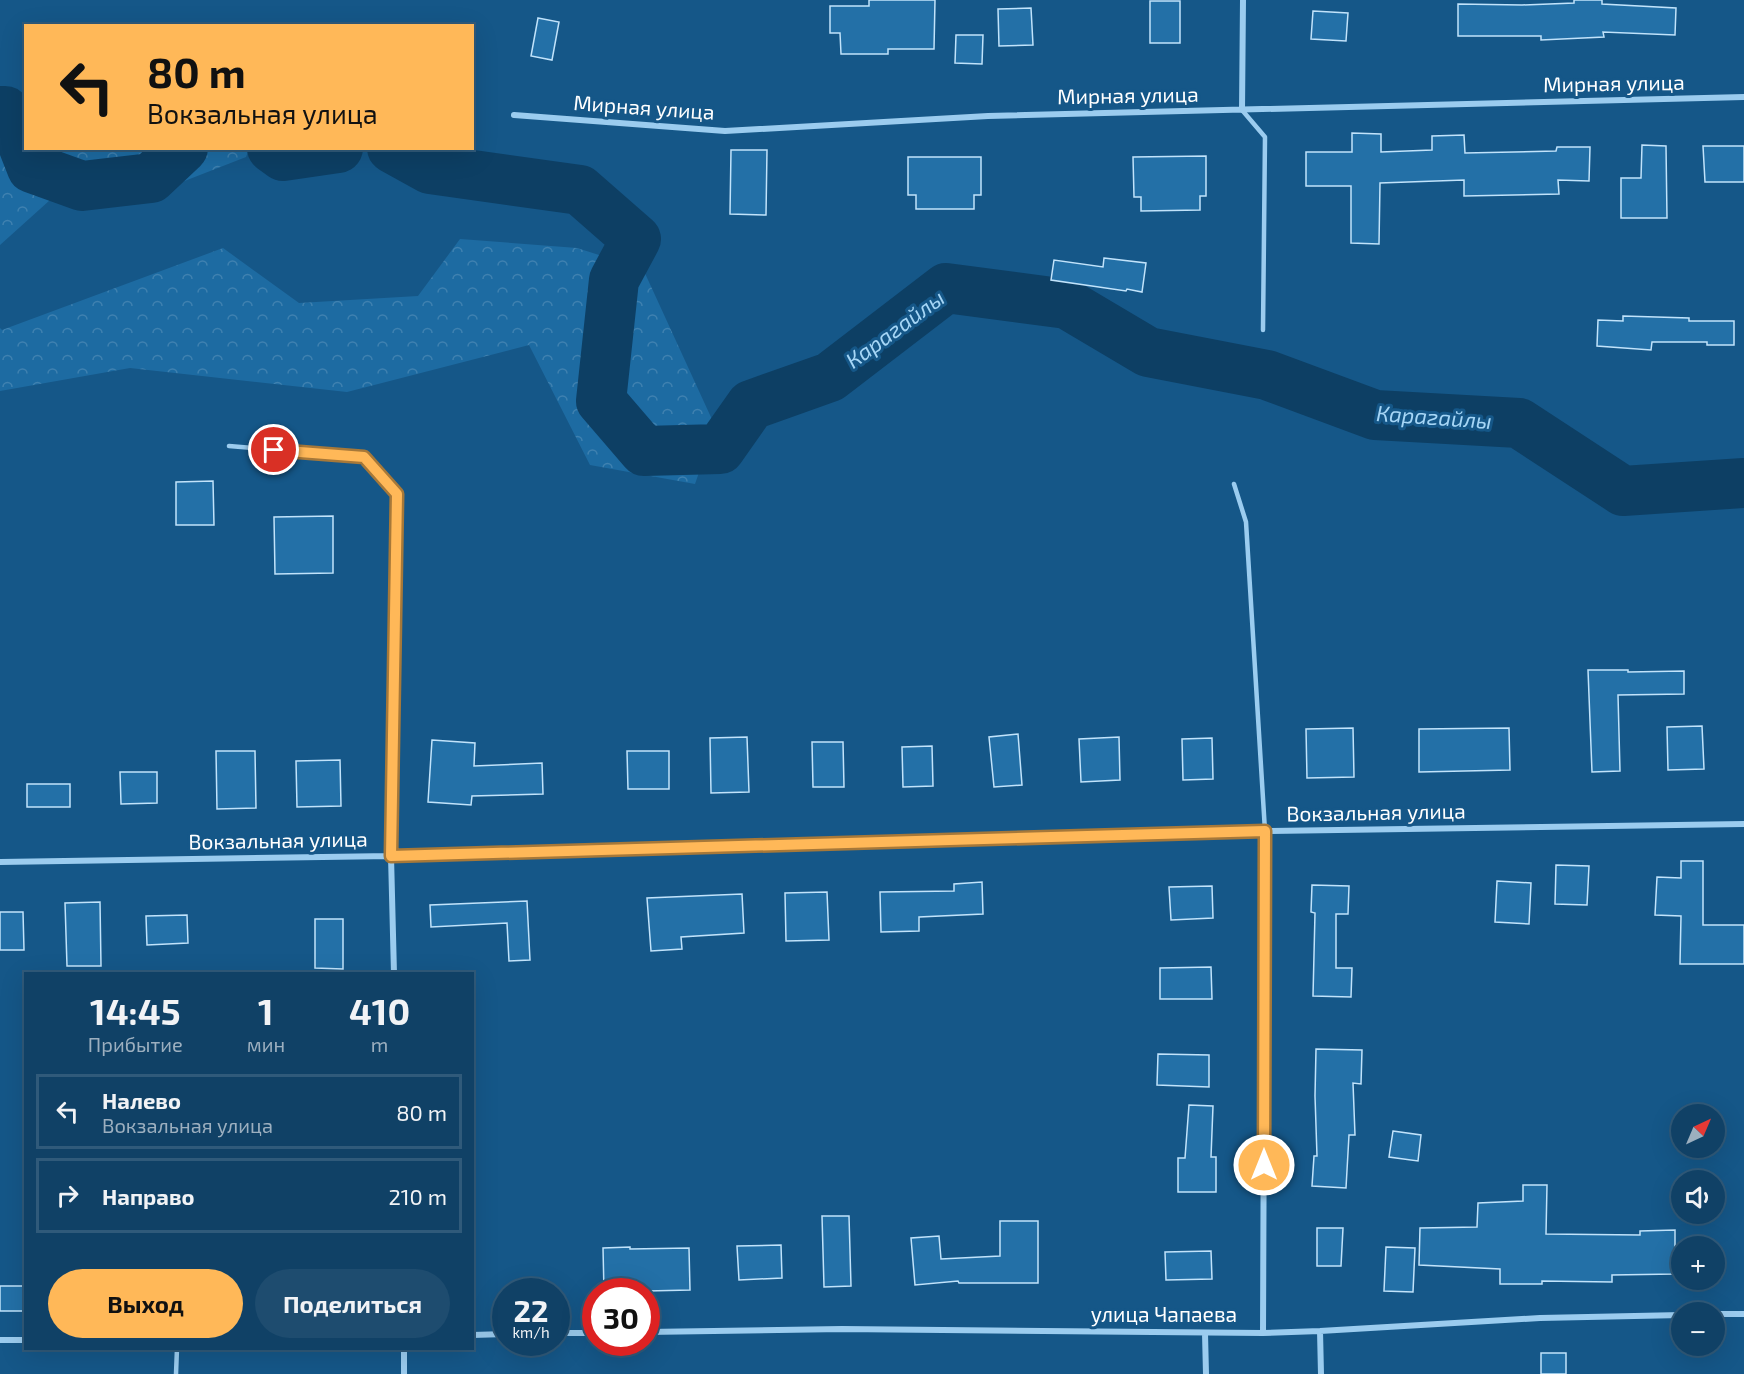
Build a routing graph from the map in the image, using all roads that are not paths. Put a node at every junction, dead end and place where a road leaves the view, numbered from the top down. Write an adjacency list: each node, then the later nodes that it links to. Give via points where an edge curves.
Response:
1 (1244, 0): 3 (street)
2 (1744, 97): 3 (street, Мирная улица)
3 (1242, 110): 4 (street, Мирная улица, via 988,116 725,131); 5 (lane, via 1265,137)
4 (514, 115)
5 (1263, 330)
6 (229, 446): 10 (lane, via 364,457 397,494)
7 (1234, 484): 9 (lane, via 1246,522)
8 (1744, 824): 9 (street, Вокзальная улица)
9 (1265, 831): 10 (street, Вокзальная улица); 19 (street)
10 (391, 856): 11 (street, Вокзальная улица); 12 (street)
11 (0, 862)
12 (394, 972)
13 (1725, 1314): 14 (street)
14 (1744, 1314)
15 (1671, 1315): 16 (street, улица Чапаева, via 1540,1318)
16 (1320, 1331): 19 (street, улица Чапаева); 29 (street)
17 (660, 1332): 18 (street, улица Чапаева, via 842,1329)
18 (1205, 1333): 19 (street, улица Чапаева); 28 (street)
19 (1263, 1333)
20 (492, 1334): 21 (street)
21 (474, 1335)
22 (0, 1340): 23 (street)
23 (24, 1340)
24 (177, 1350): 26 (lane)
25 (404, 1350): 27 (street)
26 (176, 1374)
27 (404, 1374)
28 (1206, 1374)
29 (1321, 1374)

